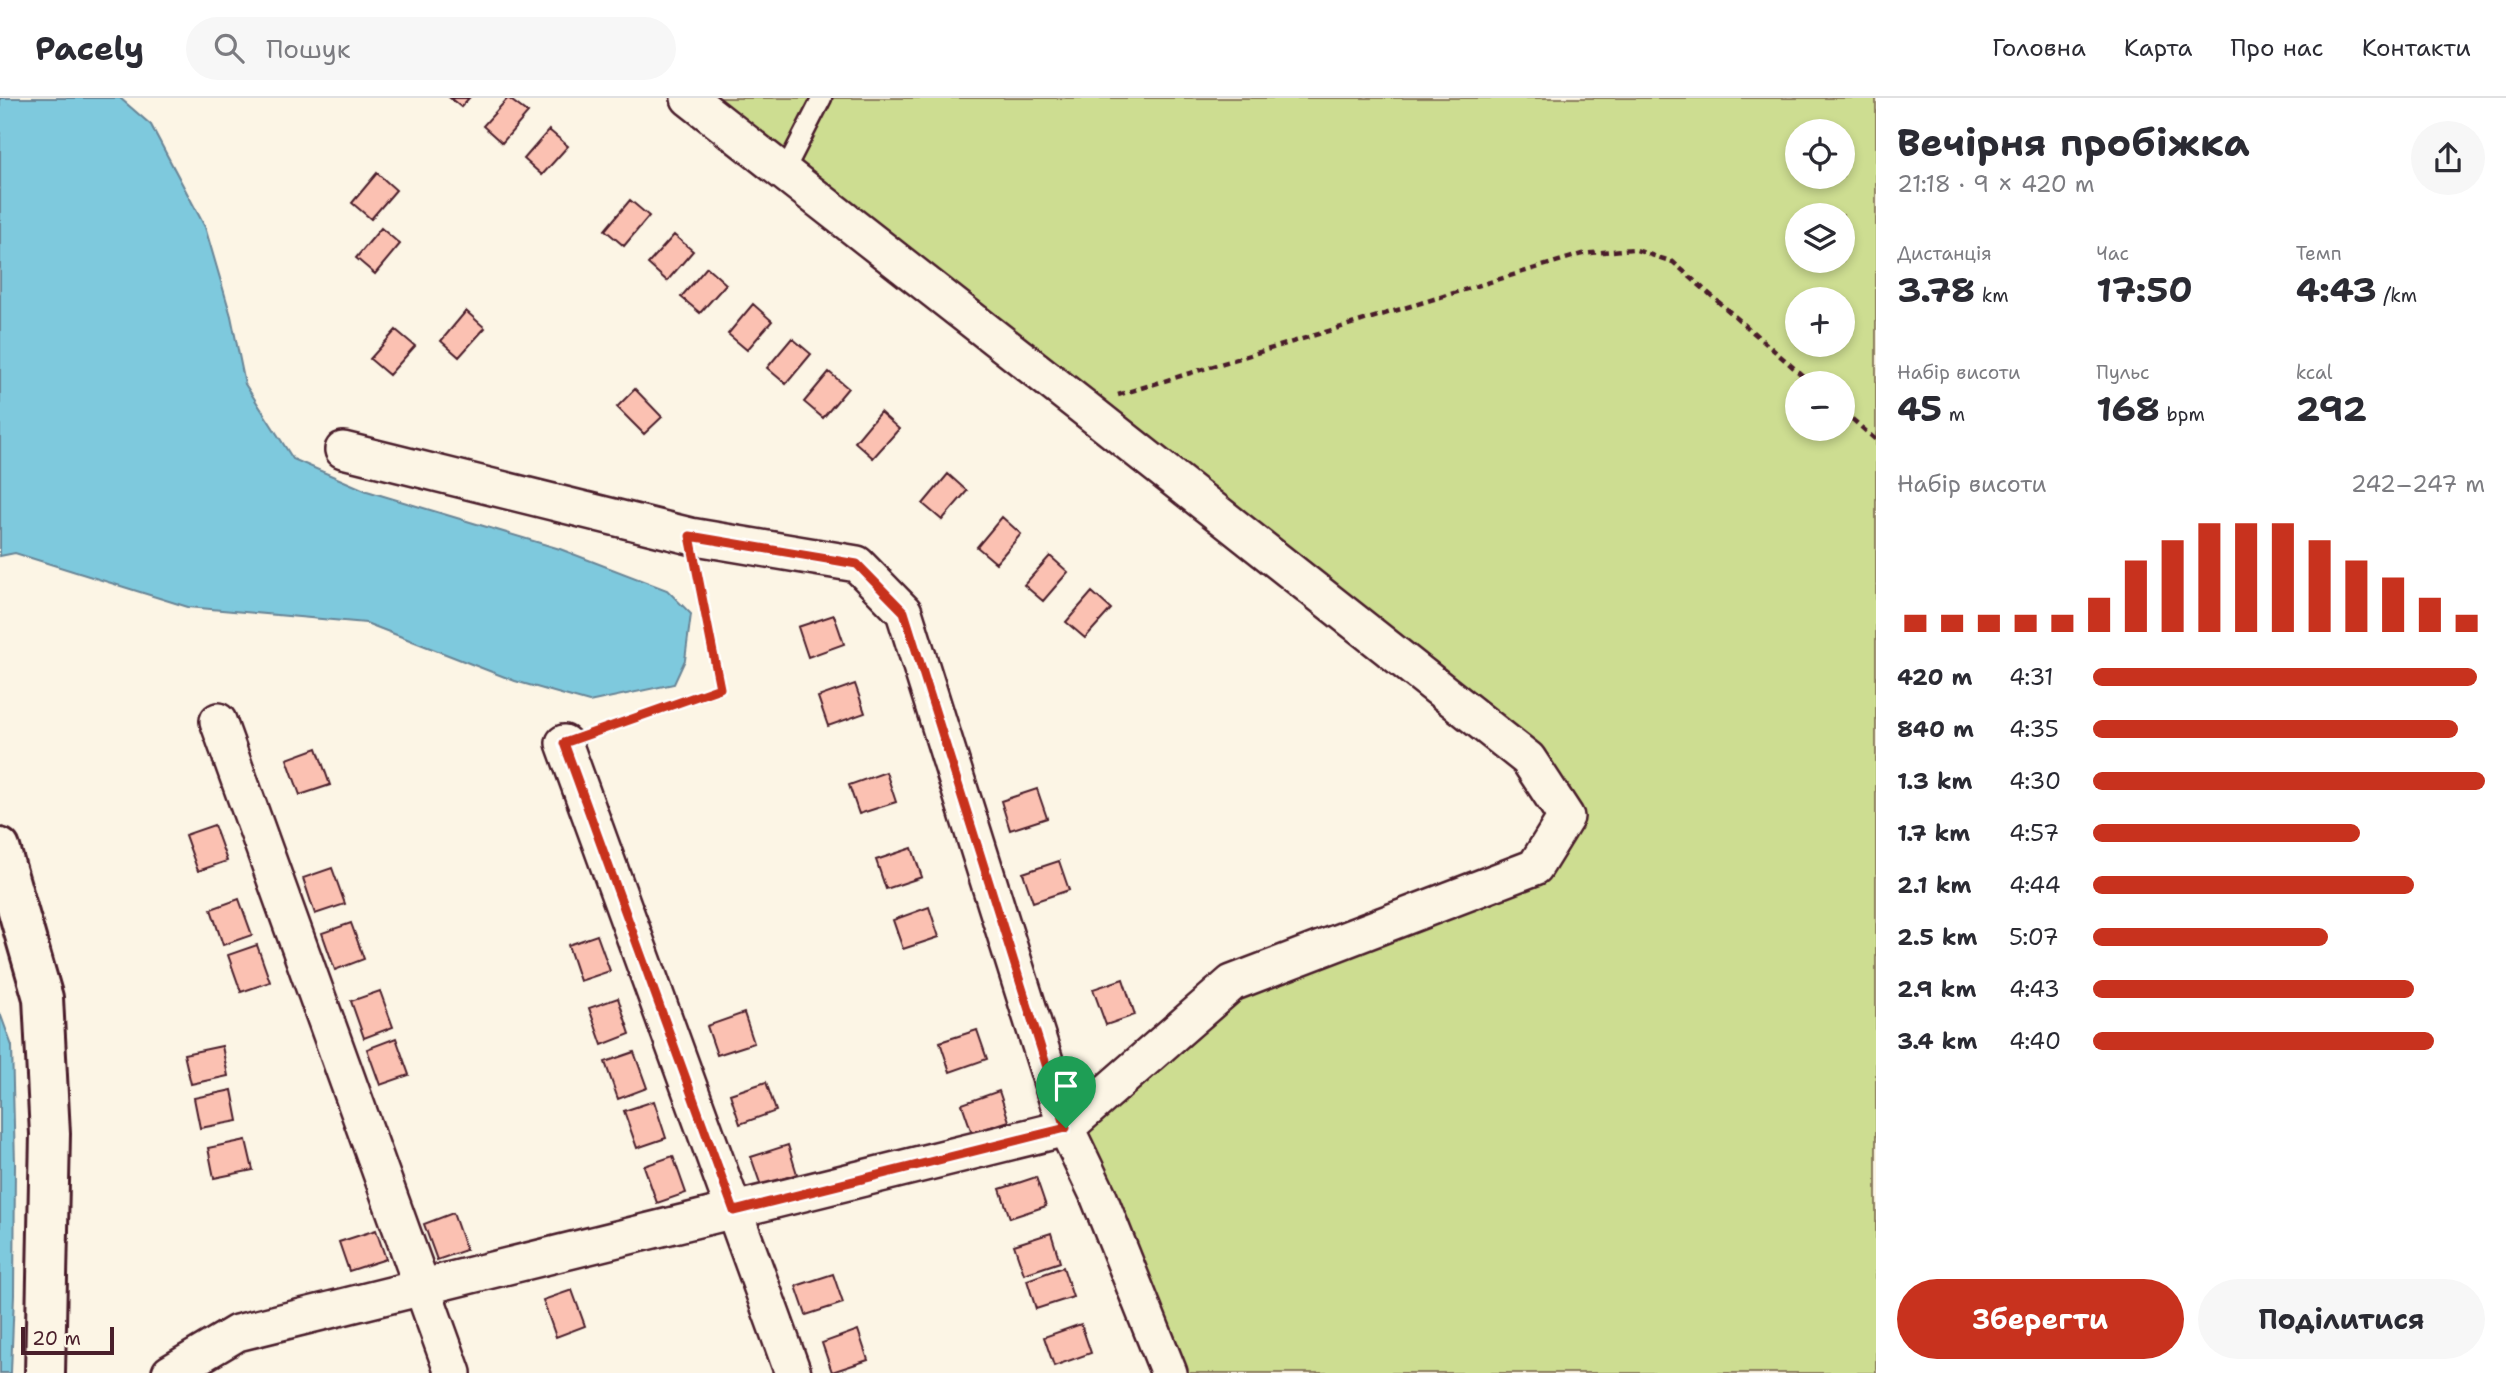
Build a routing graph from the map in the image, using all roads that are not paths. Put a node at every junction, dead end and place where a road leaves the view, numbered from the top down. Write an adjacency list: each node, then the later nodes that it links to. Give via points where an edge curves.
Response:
1 (689, 98): 3 (street)
2 (822, 98): 3 (lane)
3 (784, 172): 8 (street, via 1528,759 1566,817 1535,867 1232,983)
4 (343, 450): 8 (street, via 690,536 857,564 904,612)
5 (218, 721): 10 (street)
6 (564, 743): 9 (street)
7 (0, 848): 11 (street, via 43,998 50,1134)
8 (1066, 1128): 9 (street); 15 (street, via 1098,1195)
9 (734, 1211): 10 (street); 14 (street)
10 (422, 1287): 12 (street, via 237,1333); 13 (street)
11 (45, 1373)
12 (170, 1373)
13 (453, 1373)
14 (793, 1373)
15 (1169, 1373)

